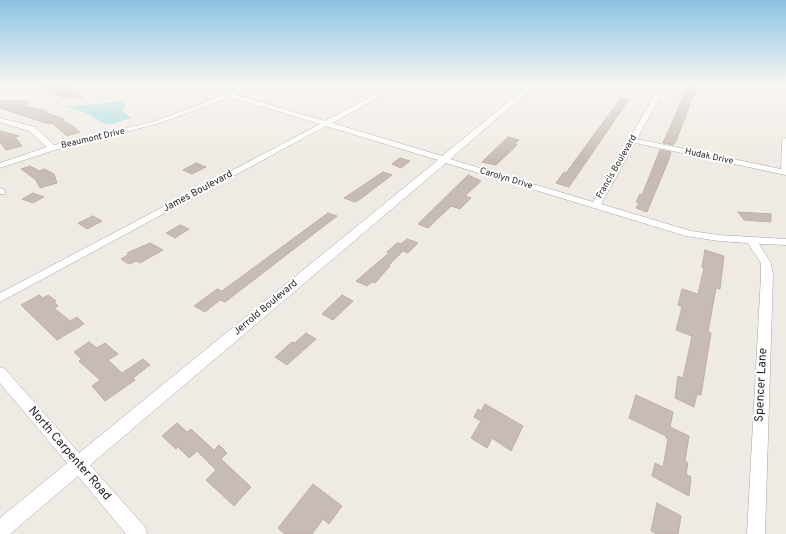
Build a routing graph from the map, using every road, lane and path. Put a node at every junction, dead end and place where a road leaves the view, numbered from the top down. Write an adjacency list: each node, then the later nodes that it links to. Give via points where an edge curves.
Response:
1 (188, 111): 10 (street, Beaumont Drive, via 158,122)
2 (285, 111): 7 (street, Carolyn Drive)
3 (349, 111): 7 (street, James Boulevard)
4 (502, 111): 11 (street, Jerrold Boulevard)
5 (648, 111): 8 (street, Francis Boulevard)
6 (0, 120): 10 (street, via 32,129)
7 (326, 123): 11 (street, Carolyn Drive); 17 (street, James Boulevard)
8 (632, 140): 13 (street, Hudak Drive); 14 (street, Francis Boulevard)
9 (786, 140): 13 (street)
10 (52, 148): 12 (street, Beaumont Drive)
11 (444, 160): 14 (street, Carolyn Drive); 19 (street, Jerrold Boulevard)
12 (0, 166)
13 (785, 173)
14 (595, 206): 15 (street, Carolyn Drive, via 690,234)
15 (752, 240): 16 (street, Carolyn Drive); 22 (street, Spencer Lane, via 766,264 767,275)
16 (786, 242)
17 (0, 298)
18 (0, 373): 19 (street, North Carpenter Road)
19 (79, 466): 20 (street, Jerrold Boulevard); 21 (street, North Carpenter Road)
20 (0, 530)
21 (138, 534)
22 (756, 534)

